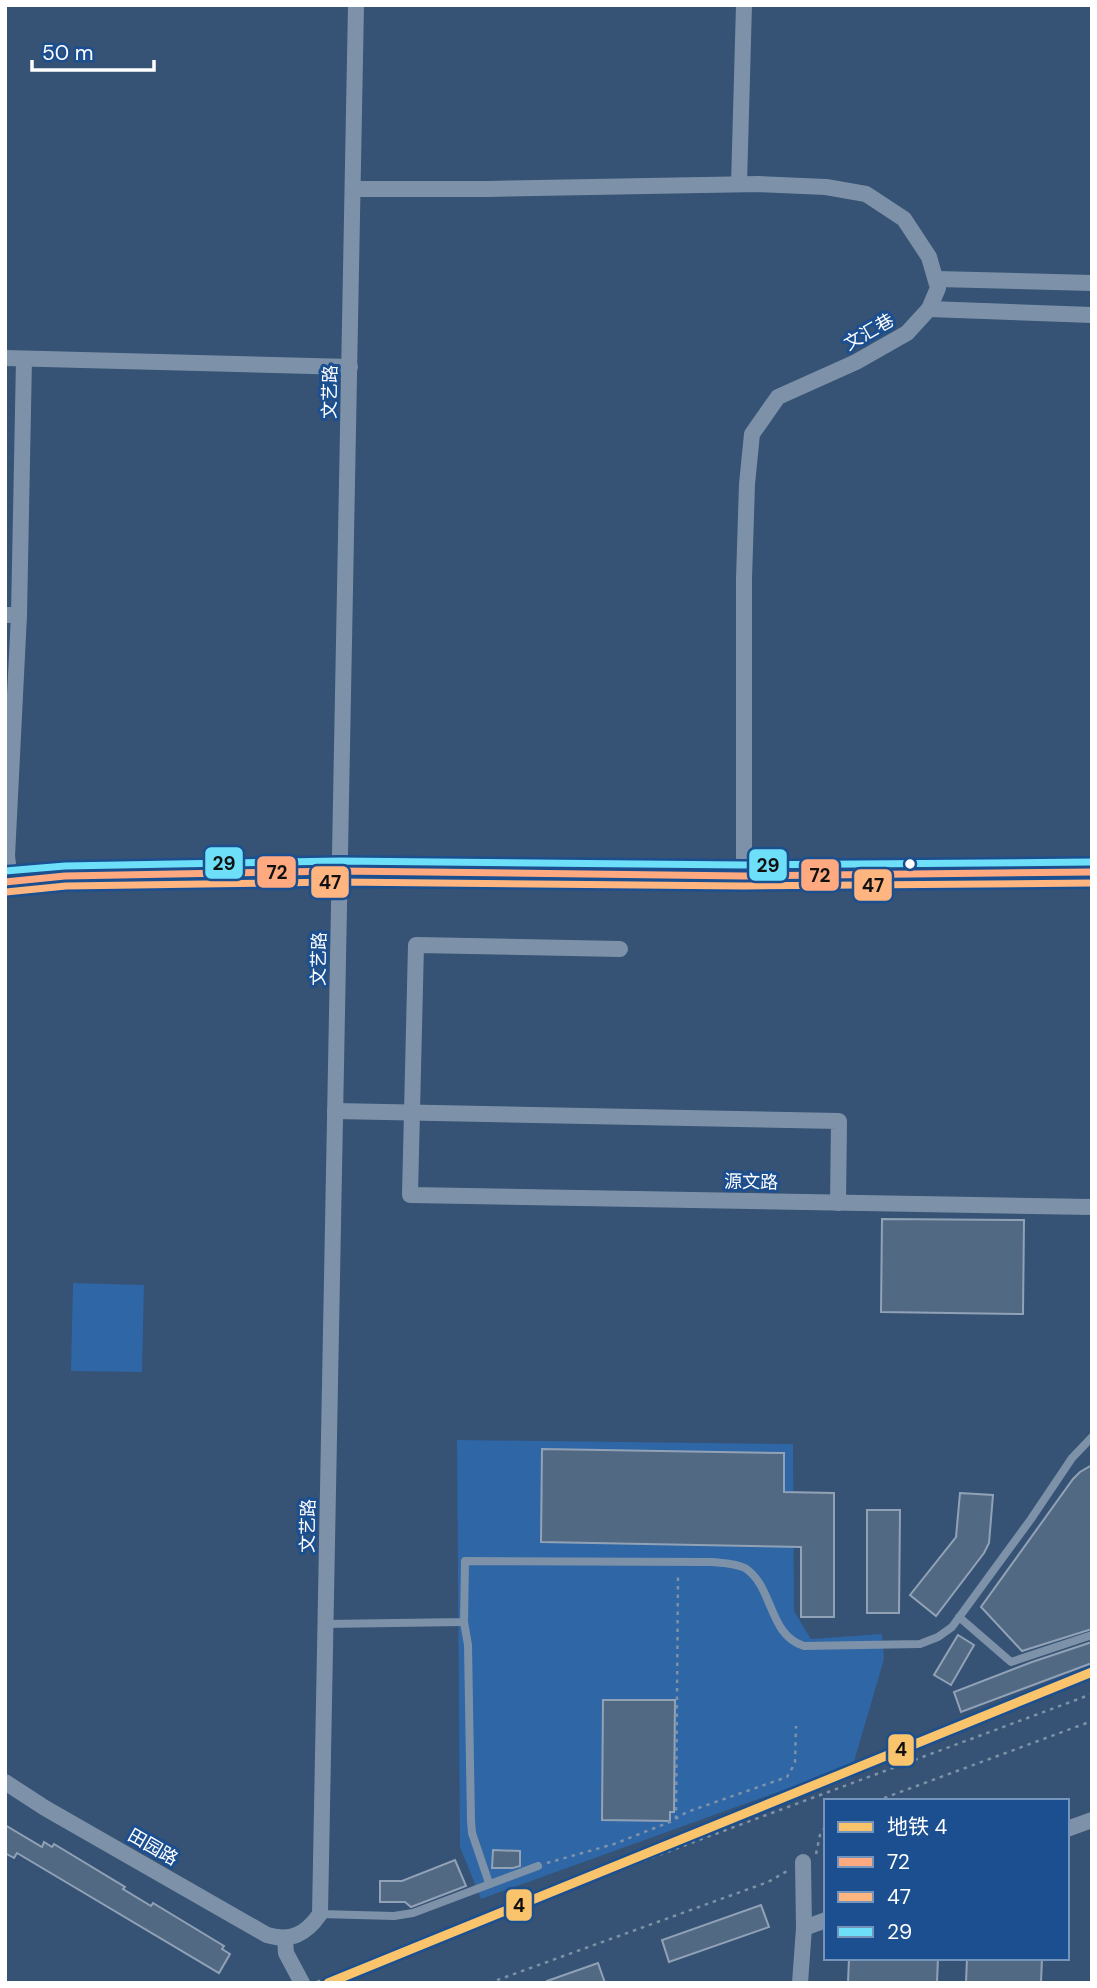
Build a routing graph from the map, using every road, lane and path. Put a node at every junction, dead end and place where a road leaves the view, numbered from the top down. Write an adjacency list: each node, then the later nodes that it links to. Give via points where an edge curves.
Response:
1 (356, 5): 4 (street, 文艺路)
2 (744, 5): 3 (street)
3 (739, 184): 4 (street); 5 (street, via 826,187 866,194 904,219 929,257)
4 (353, 189): 11 (street, 文艺路)
5 (936, 279): 6 (street); 7 (street, via 938,288)
6 (1092, 283)
7 (929, 309): 8 (street); 15 (street, 文汇巷, via 907,333 877,351 778,397 752,434 744,579)
8 (1092, 315)
9 (5, 358): 10 (street)
10 (24, 359): 11 (street); 12 (street)
11 (350, 367): 13 (street, 文艺路)
12 (12, 615): 16 (street)
13 (340, 871): 15 (street); 16 (street, via 65,876); 18 (street, 文艺路)
14 (1092, 872): 15 (street)
15 (744, 876)
16 (7, 882)
17 (620, 949): 19 (street, via 416,945)
18 (335, 1111): 19 (street); 26 (street, 文艺路)
19 (412, 1112): 20 (street, via 839,1121); 20 (street, 源文路, via 410,1195)
20 (838, 1203): 21 (street, 源文路)
21 (1092, 1207)
22 (1092, 1437): 24 (lane, via 1072,1458)
23 (678, 1562): 24 (lane, via 732,1563 744,1568 765,1595 786,1636 804,1646 920,1644 938,1637); 25 (lane, via 465,1561); 33 (path)
24 (958, 1617): 27 (lane, via 1011,1662)
25 (464, 1622): 26 (lane); 39 (lane, via 472,1833)
26 (325, 1624): 40 (street, 文艺路)
27 (1092, 1634)
28 (1092, 1694): 45 (path)
29 (1092, 1721): 32 (path)
30 (796, 1726): 33 (path, via 795,1763 787,1777)
31 (5, 1782): 43 (street, 田园路, via 267,1935)
32 (881, 1799)
33 (676, 1819): 38 (path)
34 (1092, 1820): 36 (street)
35 (824, 1828): 37 (path, via 818,1853)
36 (1069, 1828)
37 (803, 1862): 42 (street); 46 (path, via 768,1882)
38 (538, 1866): 39 (lane)
39 (489, 1883): 40 (lane, via 413,1913)
40 (320, 1914): 43 (street, via 310,1927)
41 (824, 1921): 42 (street)
42 (804, 1928): 47 (street)
43 (285, 1938): 44 (street, via 286,1953)
44 (302, 1983)
45 (314, 1983)
46 (489, 1983)
47 (800, 1983)

